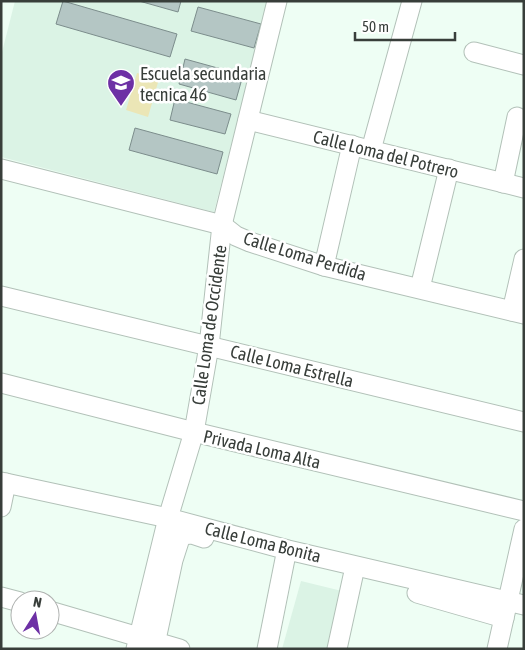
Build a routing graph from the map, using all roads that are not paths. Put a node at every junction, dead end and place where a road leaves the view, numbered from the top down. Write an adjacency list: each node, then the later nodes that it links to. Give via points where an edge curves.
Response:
1 (277, 1): 6 (street, Calle Loma de Occidente)
2 (412, 1): 8 (street)
3 (474, 52): 4 (street)
4 (524, 65)
5 (518, 117): 11 (street)
6 (248, 120): 7 (street, Calle Loma del Potrero); 13 (street, Calle Loma de Occidente)
7 (352, 145): 8 (street, Calle Loma del Potrero); 15 (street)
8 (371, 150): 10 (street, Calle Loma del Potrero)
9 (1, 169): 13 (street, Calle Loma Perdida)
10 (449, 169): 11 (street, Calle Loma del Potrero); 16 (street)
11 (503, 183): 12 (street, Calle Loma del Potrero)
12 (524, 188)
13 (222, 225): 15 (street, Calle Loma Perdida, via 250,242); 19 (street, Calle Loma de Occidente)
14 (524, 258): 18 (street)
15 (324, 266): 16 (street, Calle Loma Perdida)
16 (420, 288): 18 (street, Calle Loma Perdida)
17 (1, 296): 19 (street, Calle Loma Estrella)
18 (518, 313)
19 (209, 346): 21 (street, Calle Loma Estrella); 22 (street, Calle Loma de Occidente)
20 (1, 383): 22 (street, Privada Loma Alta)
21 (524, 422)
22 (194, 432): 25 (street, Privada Loma Alta); 26 (street, Calle Loma de Occidente)
23 (4, 482): 24 (street); 26 (street, Calle Loma Bonita)
24 (1, 506)
25 (524, 511)
26 (168, 518): 30 (street, Calle Loma Bonita); 32 (street, Calle Loma de Occidente)
27 (524, 529): 30 (street)
28 (284, 559): 29 (street); 32 (street, via 192,534 181,535); 34 (street)
29 (353, 576): 30 (street, via 441,599); 35 (street)
30 (512, 608): 36 (street)
31 (60, 615): 32 (street)
32 (146, 644): 33 (street)
33 (180, 649)
34 (267, 649)
35 (336, 649)
36 (497, 649)

